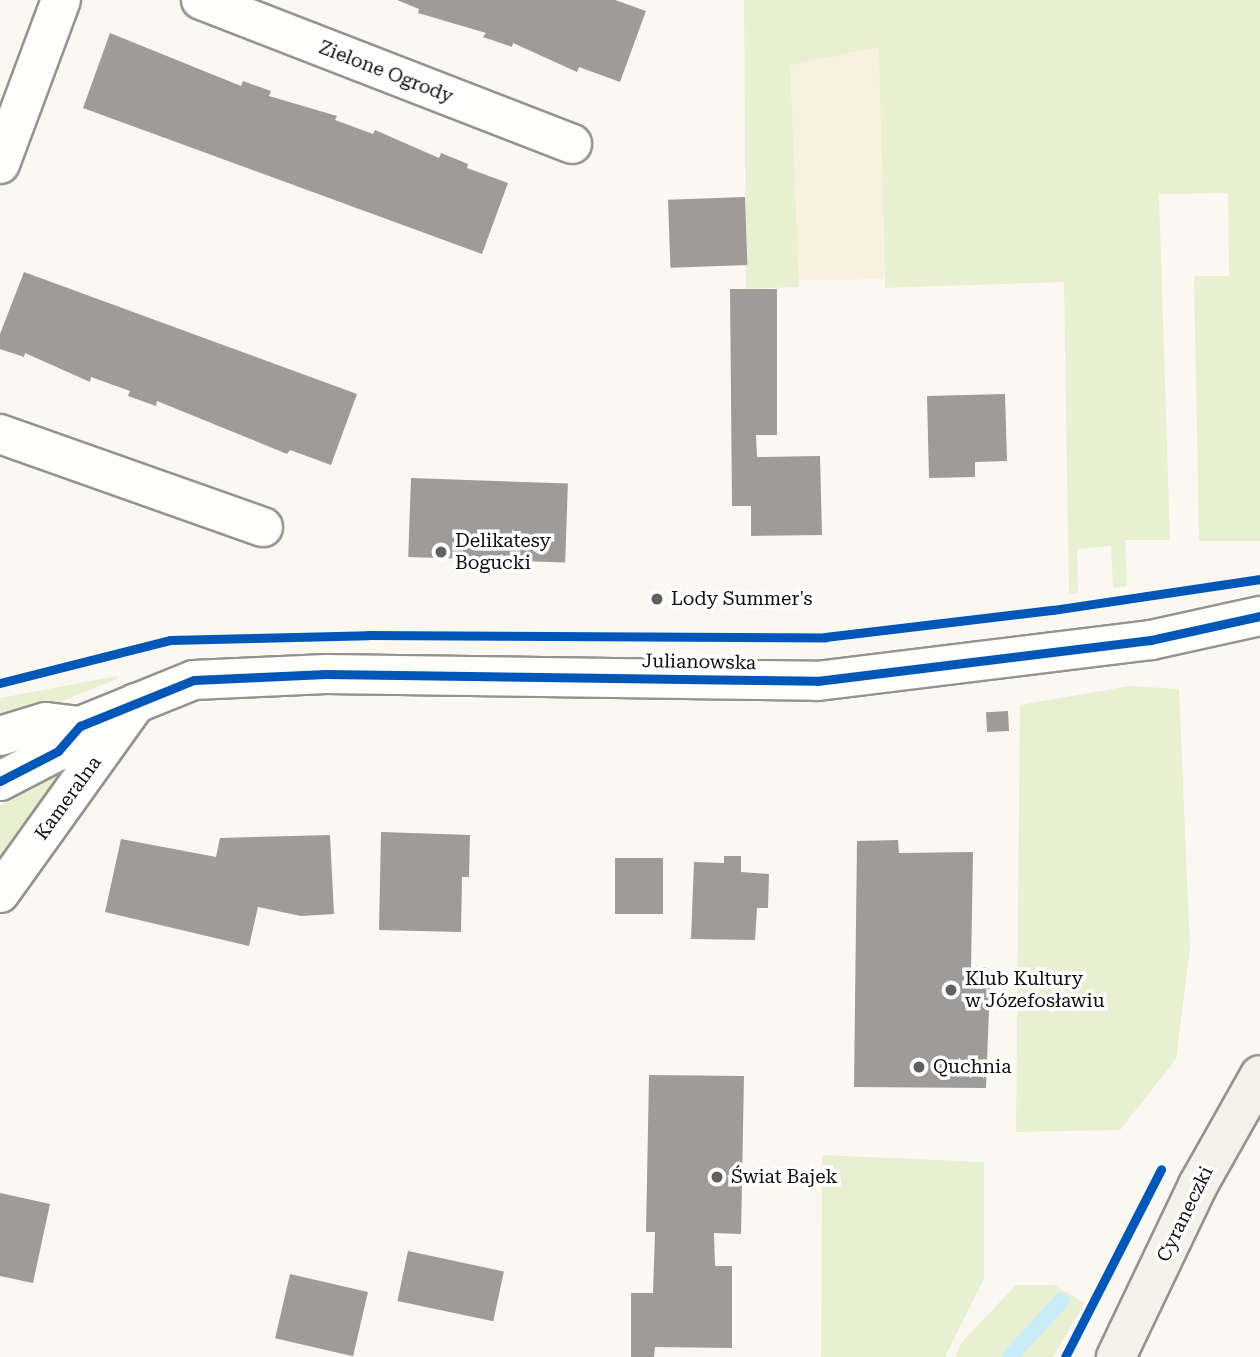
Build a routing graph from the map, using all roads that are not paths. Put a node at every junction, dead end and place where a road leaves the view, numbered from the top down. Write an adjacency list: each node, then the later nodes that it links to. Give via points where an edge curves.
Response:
1 (61, 0): 4 (street)
2 (201, 0): 3 (street, Zielone Ogrody)
3 (572, 144)
4 (0, 163)
5 (0, 434): 6 (street)
6 (263, 527)
7 (1260, 616): 8 (street, Julianowska, via 1151,640 817,681 230,676 194,680)
8 (136, 704): 9 (street, Julianowska); 12 (street, Kameralna)
9 (80, 726): 10 (street, via 46,722); 11 (street, via 58,751)
10 (0, 736)
11 (0, 781)
12 (0, 893)
13 (1260, 1075): 14 (street, Cyraneczki, via 1198,1185)
14 (1116, 1357)

